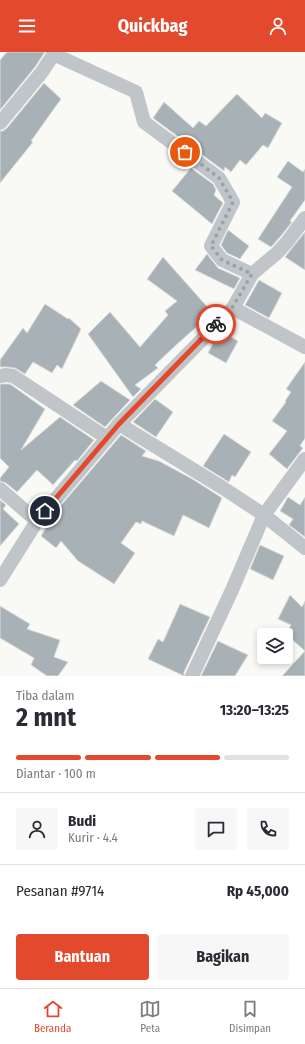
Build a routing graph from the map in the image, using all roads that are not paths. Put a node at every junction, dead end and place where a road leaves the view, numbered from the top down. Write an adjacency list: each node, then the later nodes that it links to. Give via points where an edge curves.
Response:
1 (54, 53): 2 (street, via 42,72); 4 (street, via 136,92 144,122 219,178 233,202 211,246 222,260)
2 (0, 123)
3 (305, 218): 4 (street, via 277,253)
4 (252, 274): 5 (street)
5 (232, 308): 6 (street); 8 (street)
6 (305, 347)
7 (0, 376): 9 (street, via 13,376)
8 (119, 424): 9 (street); 12 (street)
9 (107, 438): 13 (street)
10 (305, 459): 12 (street)
11 (0, 488): 13 (street)
12 (264, 515): 14 (street); 16 (street)
13 (37, 521): 15 (street)
14 (305, 548)
15 (0, 580)
16 (192, 676)

